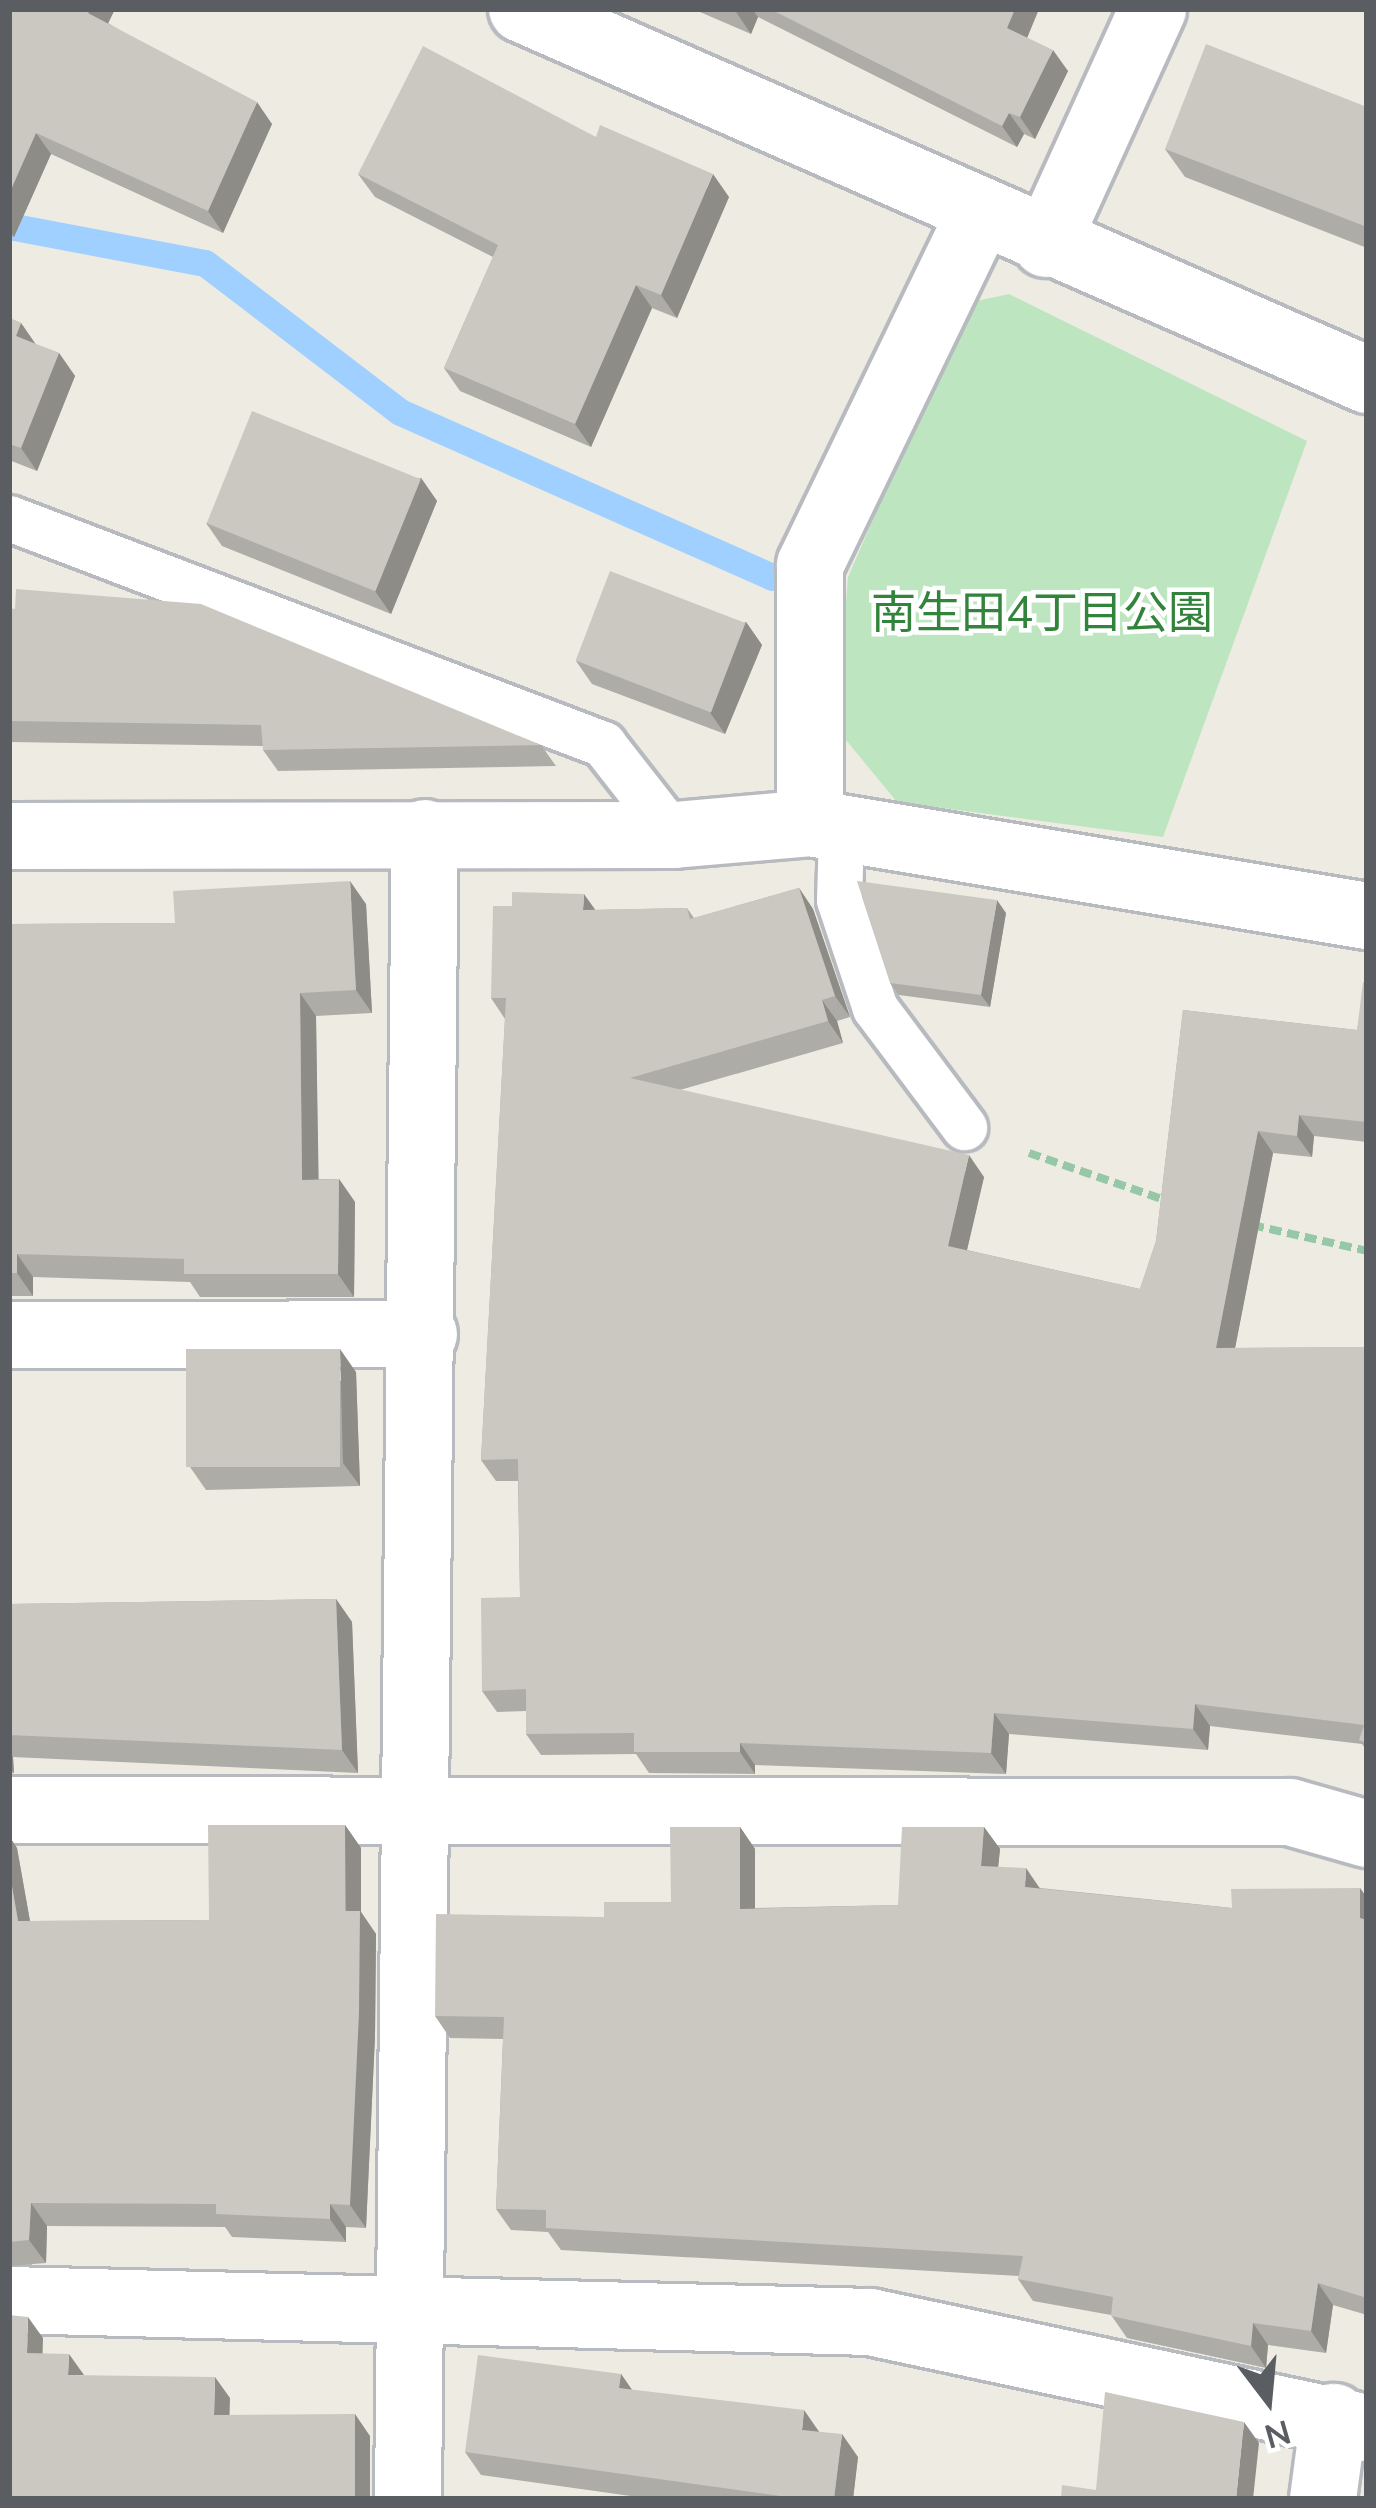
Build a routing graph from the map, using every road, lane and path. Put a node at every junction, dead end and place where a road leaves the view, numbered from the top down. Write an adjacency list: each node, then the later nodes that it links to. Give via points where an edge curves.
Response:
1 (522, 9): 3 (street)
2 (1153, 9): 4 (street)
3 (981, 212): 4 (street); 7 (street, via 810,565)
4 (1046, 244): 5 (street)
5 (1367, 380)
6 (9, 518): 9 (lane, via 603,745)
7 (826, 828): 9 (street); 11 (street); 12 (lane, via 838,900 875,1008)
8 (425, 833): 9 (street); 10 (street); 16 (street)
9 (674, 835)
10 (9, 836)
11 (1367, 916)
12 (964, 1127): 13 (path)
13 (1195, 1209)
14 (1237, 1221): 15 (path)
15 (1367, 1251)
16 (424, 1334): 17 (street); 19 (street)
17 (9, 1336)
18 (9, 1810): 19 (street)
19 (409, 1815): 20 (street, via 1290,1812); 22 (street)
20 (1367, 1834)
21 (9, 2300): 22 (street)
22 (415, 2302): 23 (street, via 870,2322); 24 (street)
23 (1351, 2422): 25 (street)
24 (408, 2499)
25 (1322, 2499)

